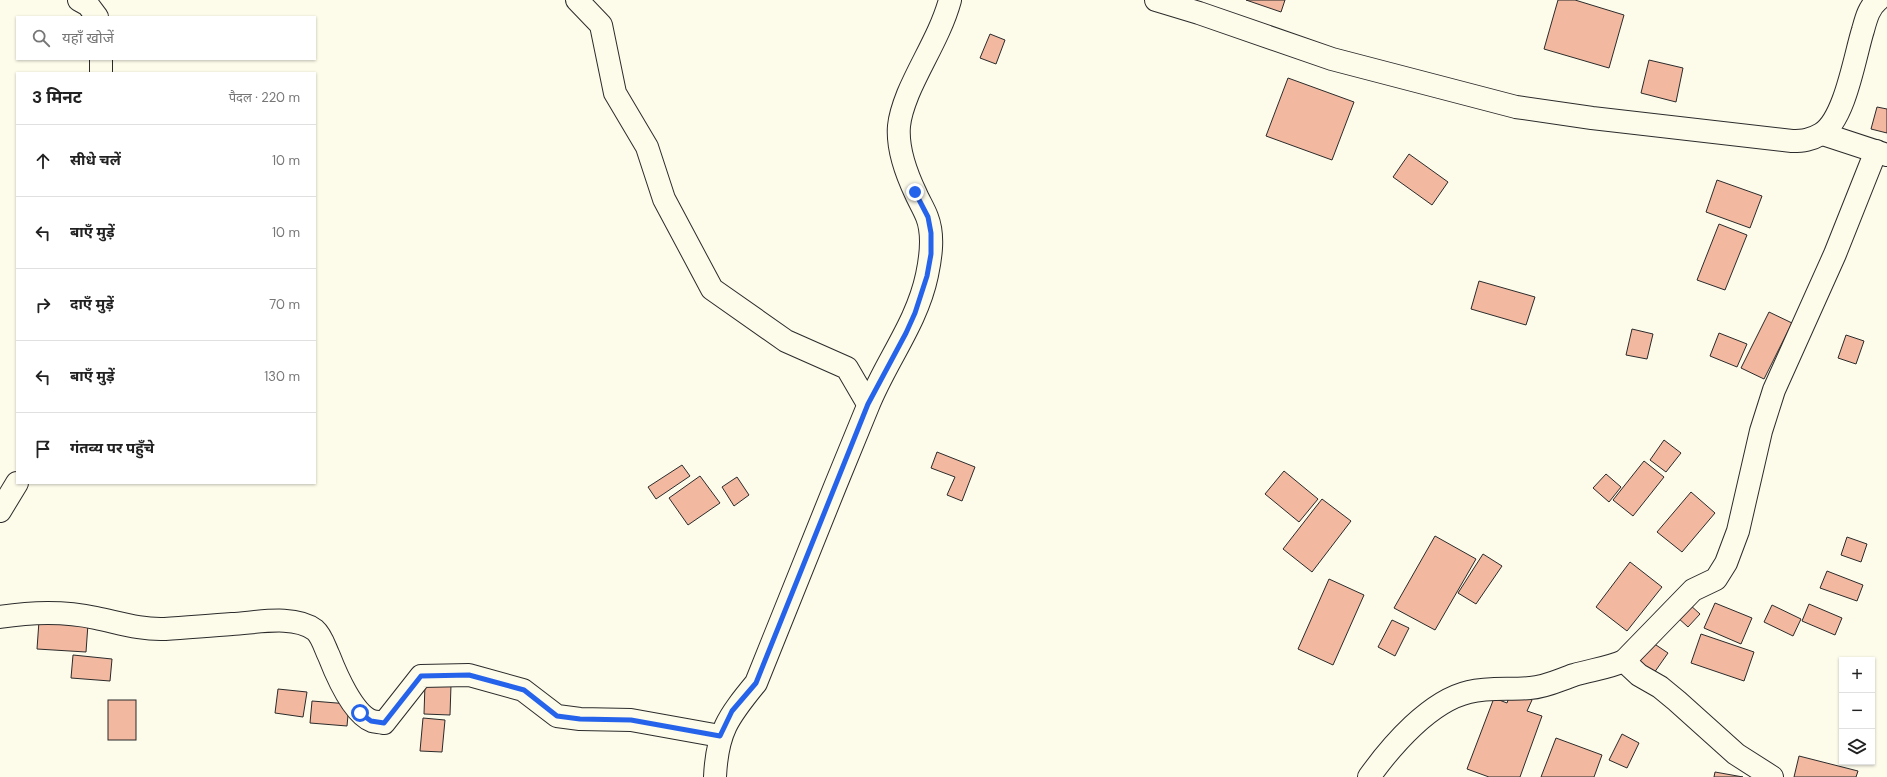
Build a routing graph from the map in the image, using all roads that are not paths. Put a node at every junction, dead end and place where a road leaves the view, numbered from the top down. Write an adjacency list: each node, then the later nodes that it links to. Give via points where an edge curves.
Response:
1 (79, 0): 6 (street, via 88,5)
2 (577, 0): 11 (street, via 601,25 615,93 648,147 664,200 712,289 786,341 847,368)
3 (950, 0): 11 (street, via 902,109 899,126 906,173 928,217 931,233 927,276 906,333)
4 (1156, 0): 9 (street, via 1332,59 1516,107 1792,141 1809,140)
5 (1878, 0): 9 (street, via 1872,5 1864,26 1841,105 1832,124)
6 (96, 16)
7 (101, 60): 8 (street)
8 (101, 72)
9 (1823, 134): 10 (street)
10 (1881, 153): 15 (street, via 1774,390 1758,444 1736,538 1726,563 1716,580 1693,590)
11 (868, 404): 16 (street, via 756,683 732,711)
12 (16, 484): 13 (street)
13 (0, 511)
14 (0, 617): 16 (street, via 60,612 132,627 156,629 271,620 305,624 316,630 350,699 360,713 371,721 384,723 421,676 469,675 524,690 557,716 631,720)
15 (1624, 661): 18 (street, via 1546,686 1469,692 1446,701 1401,738); 19 (street, via 1639,675 1672,696 1736,754)
16 (720, 736): 17 (street)
17 (715, 777)
18 (1369, 777)
19 (1772, 777)

